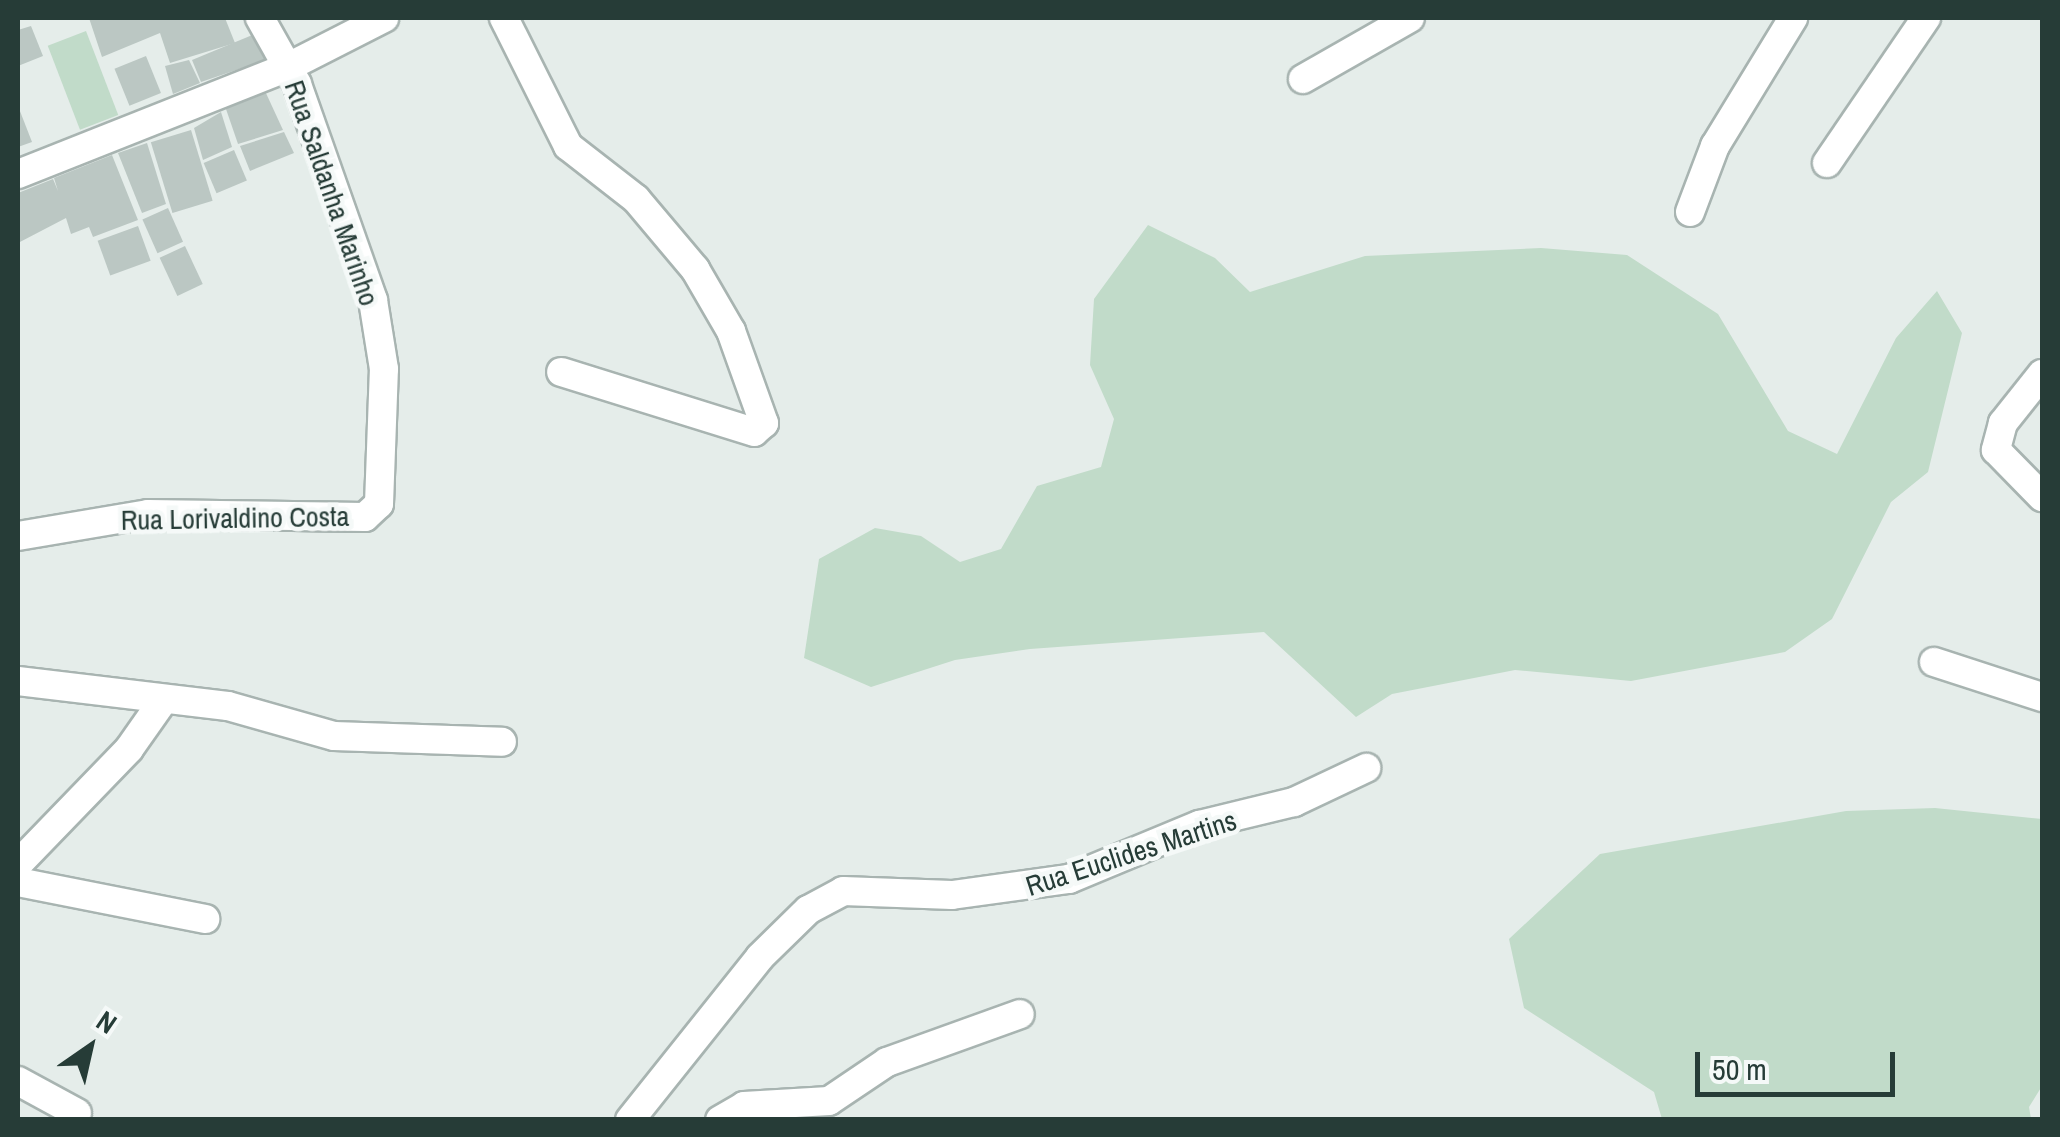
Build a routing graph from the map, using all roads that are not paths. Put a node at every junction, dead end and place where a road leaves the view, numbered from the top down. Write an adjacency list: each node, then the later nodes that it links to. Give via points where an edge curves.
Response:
1 (260, 18): 7 (street, Rua Saldanha Marinho)
2 (384, 18): 7 (street)
3 (504, 18): 12 (street, via 568,146 636,199 696,270 732,331 764,422 754,432)
4 (1410, 18): 8 (street)
5 (1793, 18): 11 (street, via 1715,146)
6 (1926, 18): 9 (street)
7 (288, 67): 10 (street); 14 (street, Rua Saldanha Marinho, via 373,300 384,369)
8 (1303, 79)
9 (1826, 163)
10 (18, 174)
11 (1690, 212)
12 (561, 372)
13 (2042, 374): 15 (street, via 2004,424 1996,450)
14 (380, 495): 16 (street, Rua Lorivaldino Costa, via 364,517 148,514)
15 (2042, 497)
16 (18, 536)
17 (1934, 662): 19 (street)
18 (18, 681): 20 (street)
19 (2042, 697)
20 (162, 702): 21 (street, via 228,706 334,736); 23 (street, via 129,749)
21 (502, 742)
22 (1366, 768): 29 (street, Rua Euclides Martins, via 1294,802 1199,825 1070,879 952,895 844,891 808,910 760,957)
23 (18, 864)
24 (18, 882): 25 (street)
25 (205, 919)
26 (1020, 1014): 30 (street, via 887,1062 828,1101 762,1103)
27 (18, 1081): 28 (street)
28 (77, 1113)
29 (630, 1120)
30 (720, 1120)

